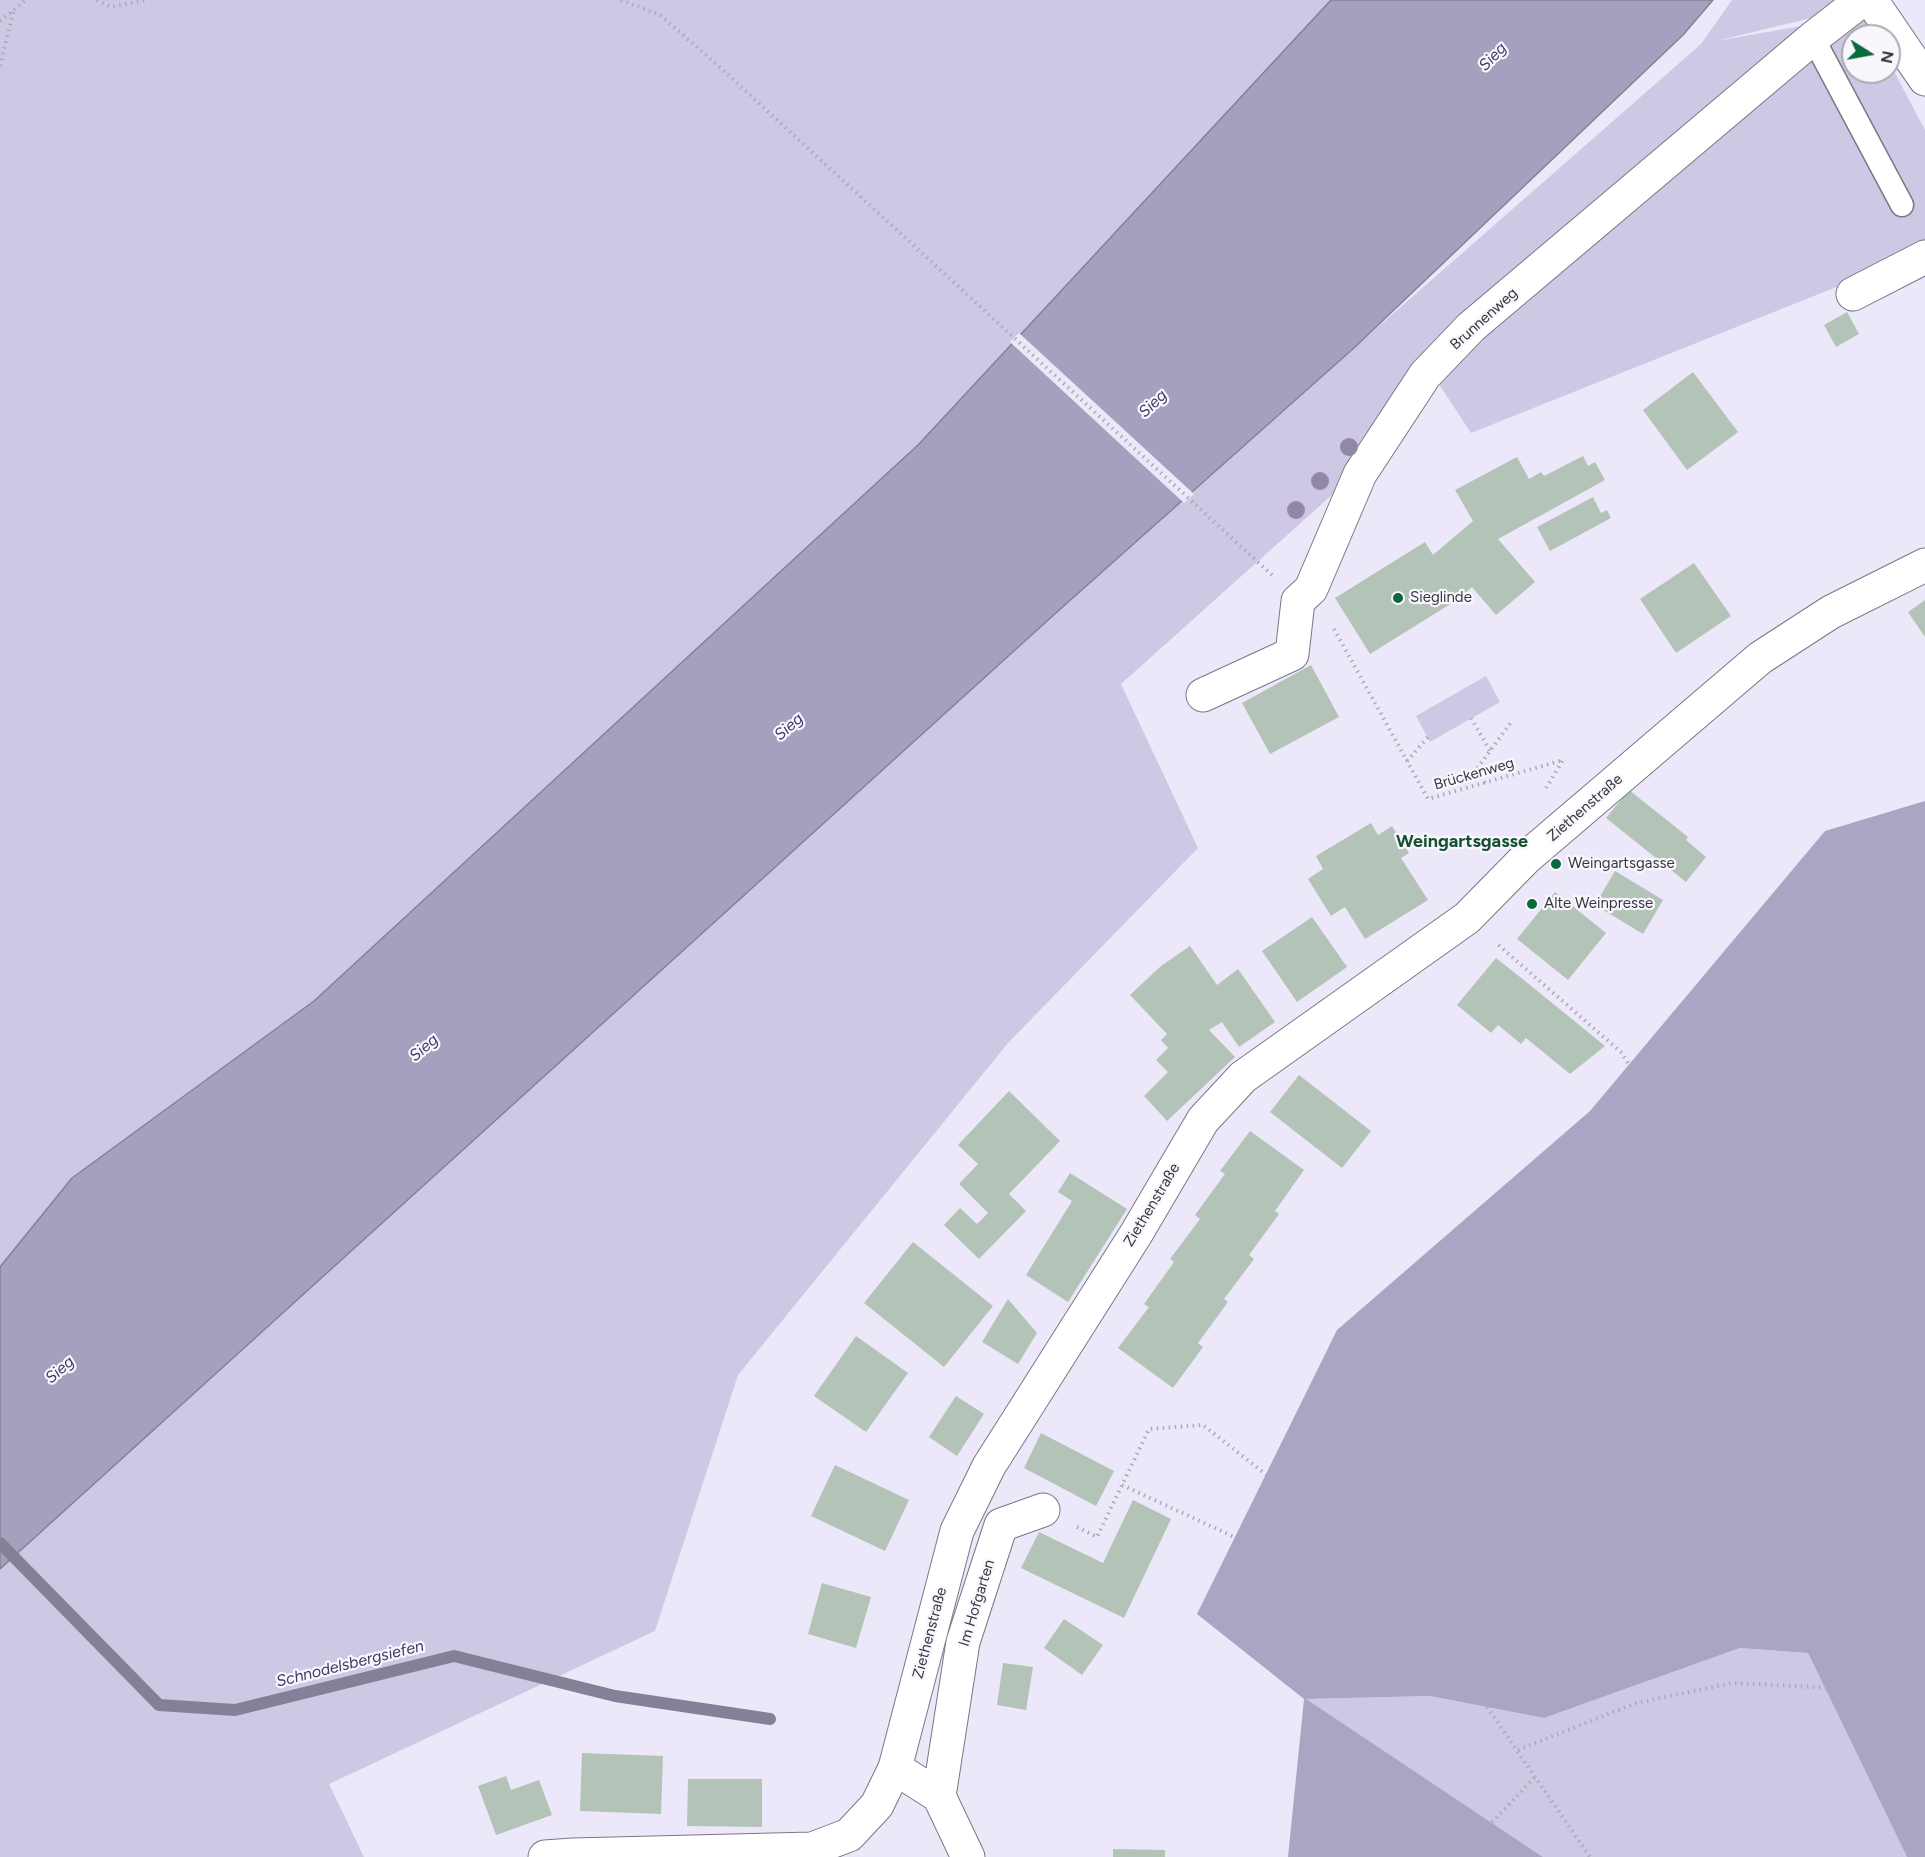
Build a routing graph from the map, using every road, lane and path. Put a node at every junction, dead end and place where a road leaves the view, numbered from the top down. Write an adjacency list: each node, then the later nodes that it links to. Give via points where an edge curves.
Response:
1 (26, 0): 7 (path)
2 (97, 0): 3 (path, via 111,8)
3 (147, 0)
4 (621, 0): 16 (path, via 660,15 713,61)
5 (1862, 0): 9 (main road, Brunnenweg)
6 (1870, 0): 11 (main road)
7 (14, 9): 8 (path); 10 (path)
8 (0, 21)
9 (1813, 38): 12 (lane); 17 (main road, Brunnenweg, via 1471,327 1425,375 1359,474)
10 (0, 66)
11 (1925, 79)
12 (1902, 205)
13 (1925, 257): 14 (main road)
14 (1853, 294)
15 (1925, 565): 26 (main road, Ziethenstraße, via 1831,612 1760,658 1526,858)
16 (1274, 578)
17 (1311, 589): 18 (main road, Brunnenweg, via 1298,601 1292,654); 23 (path, Brückenweg)
18 (1203, 695)
19 (1471, 718): 22 (path)
20 (1512, 721): 22 (path)
21 (1428, 738): 23 (path)
22 (1490, 751): 24 (path, via 1476,770)
23 (1407, 761): 24 (path, Brückenweg, via 1428,799)
24 (1485, 783): 25 (path, Brückenweg, via 1563,760)
25 (1545, 790)
26 (1467, 918): 30 (path, via 1622,1053 1689,1167 1759,1247 1750,1291 1696,1351 1621,1383 1553,1389 1490,1435); 33 (main road, Ziethenstraße, via 1243,1077 1203,1120 989,1466 957,1531)
27 (1122, 1485): 28 (path, via 1258,1548); 28 (path, via 1149,1429 1203,1425); 29 (path, via 1097,1537)
28 (1302, 1503): 30 (path)
29 (1043, 1510): 35 (main road, Im Hofgarten, via 1001,1526 963,1642)
30 (1380, 1564): 32 (path)
31 (1925, 1680): 32 (path, via 1836,1688 1732,1683 1635,1703)
32 (1518, 1750): 34 (path)
33 (895, 1768): 35 (main road); 36 (main road, Ziethenstraße, via 877,1805 849,1835)
34 (1536, 1776): 39 (path); 40 (path)
35 (939, 1796): 38 (main road)
36 (812, 1853): 37 (main road, Ziethenstraße)
37 (545, 1857)
38 (968, 1857)
39 (1459, 1857)
40 (1590, 1857)

